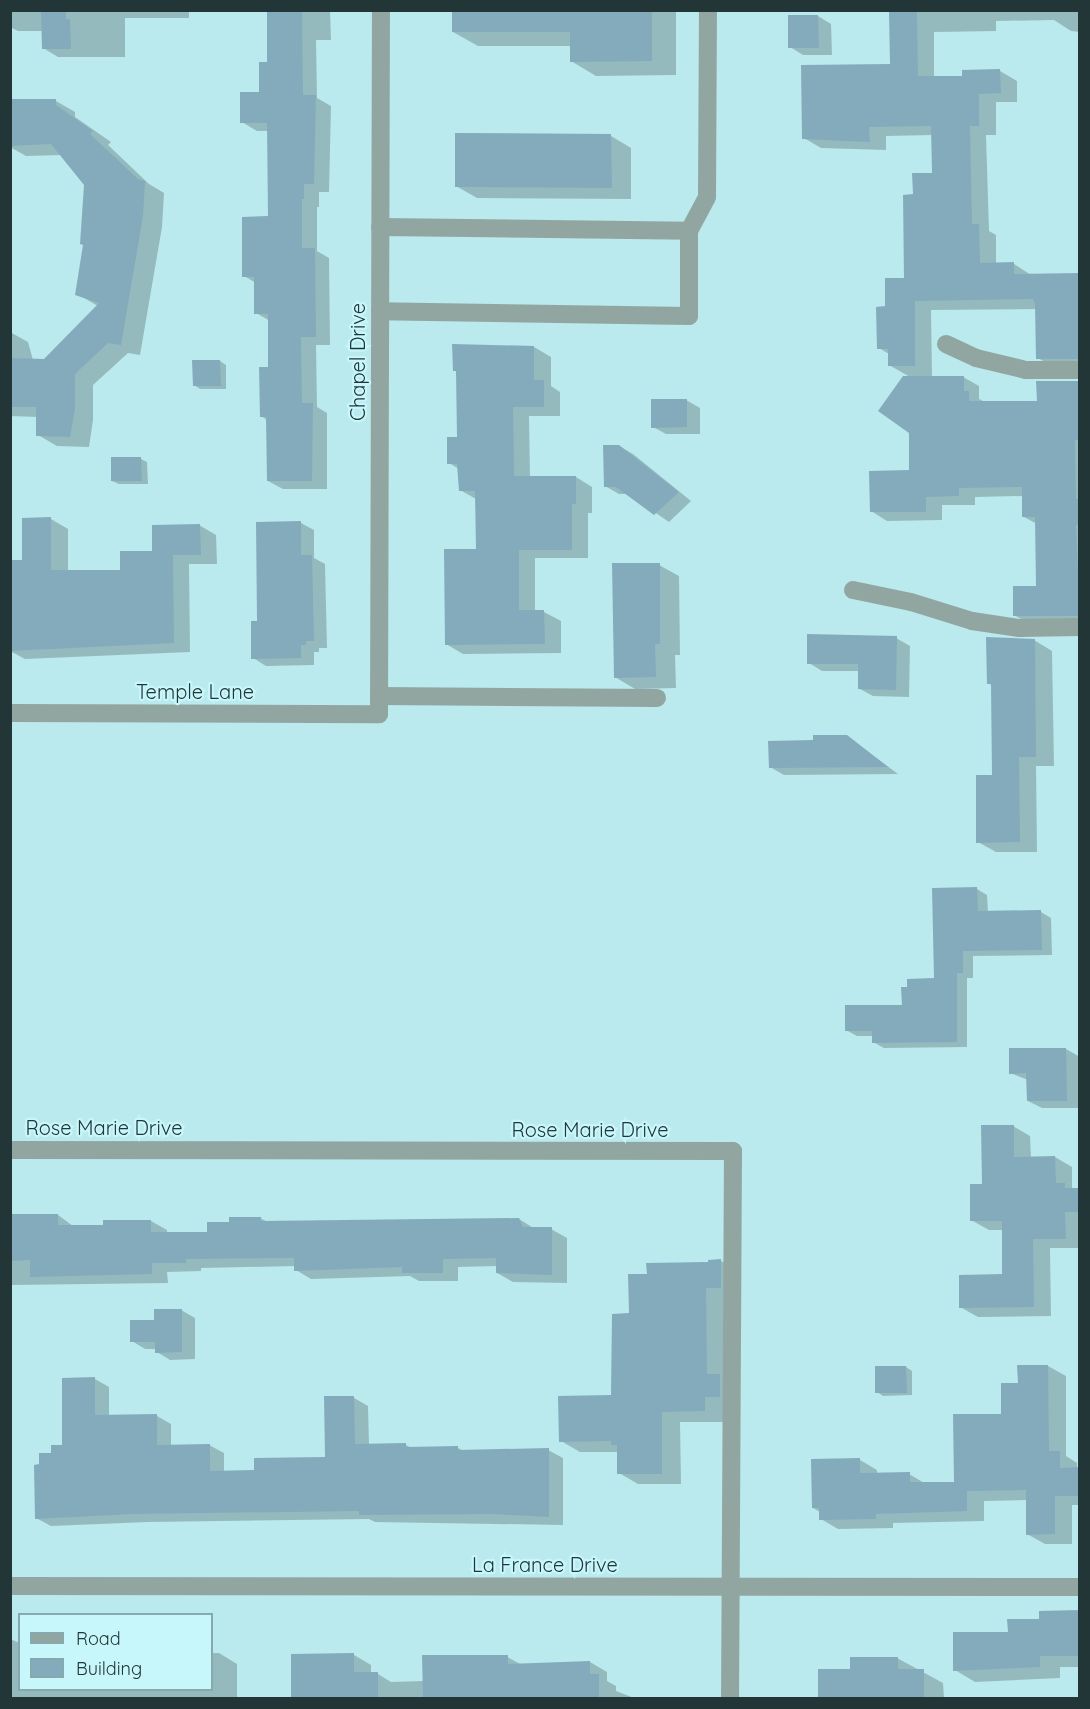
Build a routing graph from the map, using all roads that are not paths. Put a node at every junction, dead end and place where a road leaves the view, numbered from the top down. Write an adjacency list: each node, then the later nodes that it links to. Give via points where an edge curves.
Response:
1 (381, 10): 3 (street, Chapel Drive)
2 (708, 10): 4 (street, via 707,197)
3 (380, 227): 4 (street); 5 (street, Chapel Drive)
4 (689, 231): 5 (street, via 689,316)
5 (380, 311): 11 (street, Chapel Drive)
6 (946, 344): 7 (street, via 976,358 1026,370)
7 (1080, 370)
8 (854, 590): 9 (street, via 972,621 1019,628)
9 (1080, 627)
10 (657, 698): 11 (street, Temple Lane)
11 (379, 705): 12 (street, Temple Lane)
12 (10, 713)
13 (10, 1150): 15 (street, Rose Marie Drive, via 733,1151)
14 (10, 1586): 15 (street, La France Drive)
15 (731, 1587): 16 (street, La France Drive); 17 (street)
16 (1080, 1587)
17 (730, 1698)

